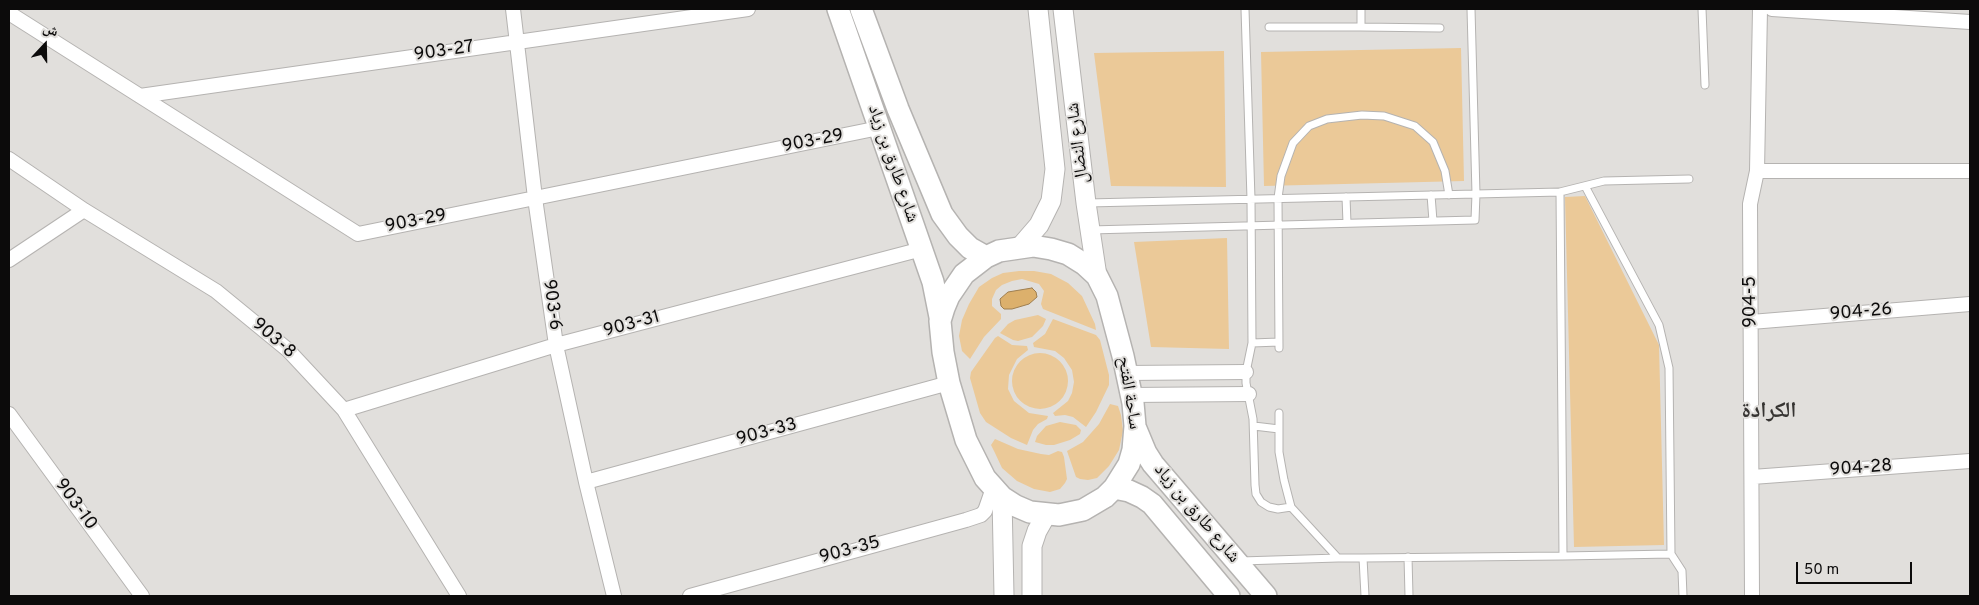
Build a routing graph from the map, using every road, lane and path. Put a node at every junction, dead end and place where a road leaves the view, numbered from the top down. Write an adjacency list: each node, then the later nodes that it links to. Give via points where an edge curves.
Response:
1 (513, 9): 18 (street, 903-6)
2 (748, 9): 18 (street, 903-27)
3 (838, 9): 21 (main road, شارع طارق بن زياد)
4 (861, 9): 44 (main road, شارع طارق بن زياد, via 942,214 970,248)
5 (1038, 9): 42 (main road, شارع النضال, via 1055,169 1051,201 1039,225)
6 (1063, 9): 35 (main road, شارع النضال)
7 (1245, 9): 34 (lane)
8 (1361, 9): 16 (lane)
9 (1471, 9): 28 (lane)
10 (1702, 9): 19 (lane)
11 (1760, 9): 23 (street, 904-5)
12 (1772, 9): 14 (street)
13 (9, 13): 20 (street, 903-29)
14 (1970, 22)
15 (1269, 26): 16 (lane)
16 (1361, 27): 17 (lane)
17 (1440, 28)
18 (516, 41): 20 (street, 903-27); 32 (street, 903-6)
19 (1705, 85)
20 (140, 96): 32 (street, 903-29, via 358,234)
21 (879, 128): 32 (street, 903-29); 43 (main road, شارع طارق بن زياد)
22 (9, 159): 36 (street, 903-8)
23 (1757, 171): 24 (street); 49 (street, 904-5, via 1750,204)
24 (1970, 171)
25 (1689, 178): 26 (lane, via 1604,181)
26 (1585, 186): 27 (lane); 70 (lane, via 1659,324 1669,368)
27 (1560, 192): 28 (lane); 71 (lane)
28 (1476, 194): 30 (lane); 37 (lane, via 1475,220)
29 (1431, 195): 30 (lane); 31 (lane); 37 (lane)
30 (1449, 195): 33 (lane, via 1445,171 1433,142 1415,126 1384,116 1362,114 1327,119 1308,126 1293,143 1281,176)
31 (1346, 197): 33 (lane); 38 (lane)
32 (535, 198): 51 (street, 903-6)
33 (1278, 198): 34 (lane); 39 (lane)
34 (1251, 199): 35 (lane); 40 (lane)
35 (1086, 203): 41 (main road, شارع النضال)
36 (84, 210): 45 (street); 57 (street, 903-8, via 216,291 288,350)
37 (1433, 221): 38 (lane)
38 (1347, 223): 39 (lane)
39 (1278, 225): 40 (lane); 50 (lane, via 1279,345)
40 (1251, 226): 41 (lane); 50 (lane)
41 (1090, 230): 46 (main road, شارع النضال)
42 (1020, 247): 44 (main road, ساحة الفتح); 46 (main road, ساحة الفتح, via 1033,246 1068,254)
43 (922, 249): 48 (main road, شارع طارق بن زياد, via 933,282); 51 (street, 903-31)
44 (986, 258): 48 (main road, ساحة الفتح, via 974,265 956,284)
45 (9, 260)
46 (1097, 276): 53 (main road, ساحة الفتح, via 1107,296)
47 (1970, 304): 49 (street, 904-26)
48 (940, 321): 54 (main road, ساحة الفتح)
49 (1751, 322): 64 (street, 904-5)
50 (1252, 343): 52 (lane)
51 (556, 345): 57 (street, 903-31); 65 (street, 903-6)
52 (1246, 372): 53 (street); 55 (lane)
53 (1126, 373): 56 (main road, ساحة الفتح)
54 (949, 383): 65 (street, 903-33); 67 (main road, ساحة الفتح, via 966,440 979,468)
55 (1249, 394): 56 (street); 61 (lane)
56 (1131, 395): 60 (main road, ساحة الفتح)
57 (344, 410): 77 (street, 903-8)
58 (1279, 413): 62 (lane)
59 (9, 414): 76 (street, 903-10)
60 (1135, 426): 66 (main road, ساحة الفتح, via 1129,464); 75 (main road, شارع طارق بن زياد, via 1153,464)
61 (1254, 426): 62 (lane); 68 (lane, via 1256,494 1269,507)
62 (1279, 429): 68 (lane, via 1281,466)
63 (1970, 461): 64 (street, 904-28)
64 (1752, 477): 87 (street, 904-5)
65 (586, 482): 78 (street, 903-6)
66 (1114, 488): 69 (main road, ساحة الفتح, via 1083,510); 82 (main road, شارع طارق بن زياد, via 1129,491 1152,504)
67 (997, 493): 69 (main road, ساحة الفتح, via 1016,506); 79 (street, 903-35, via 981,515); 80 (main road)
68 (1291, 507): 73 (lane)
69 (1046, 515): 81 (main road, via 1032,546)
70 (1670, 554): 71 (lane); 86 (lane, via 1682,571)
71 (1563, 556): 72 (lane)
72 (1408, 557): 74 (lane); 85 (lane)
73 (1338, 558): 74 (lane); 75 (lane)
74 (1362, 558): 84 (lane)
75 (1235, 561): 83 (main road, شارع طارق بن زياد)
76 (142, 596)
77 (459, 596)
78 (614, 596)
79 (690, 596)
80 (1004, 596)
81 (1032, 596)
82 (1229, 596)
83 (1266, 596)
84 (1365, 596)
85 (1409, 596)
86 (1682, 596)
87 (1752, 596)

